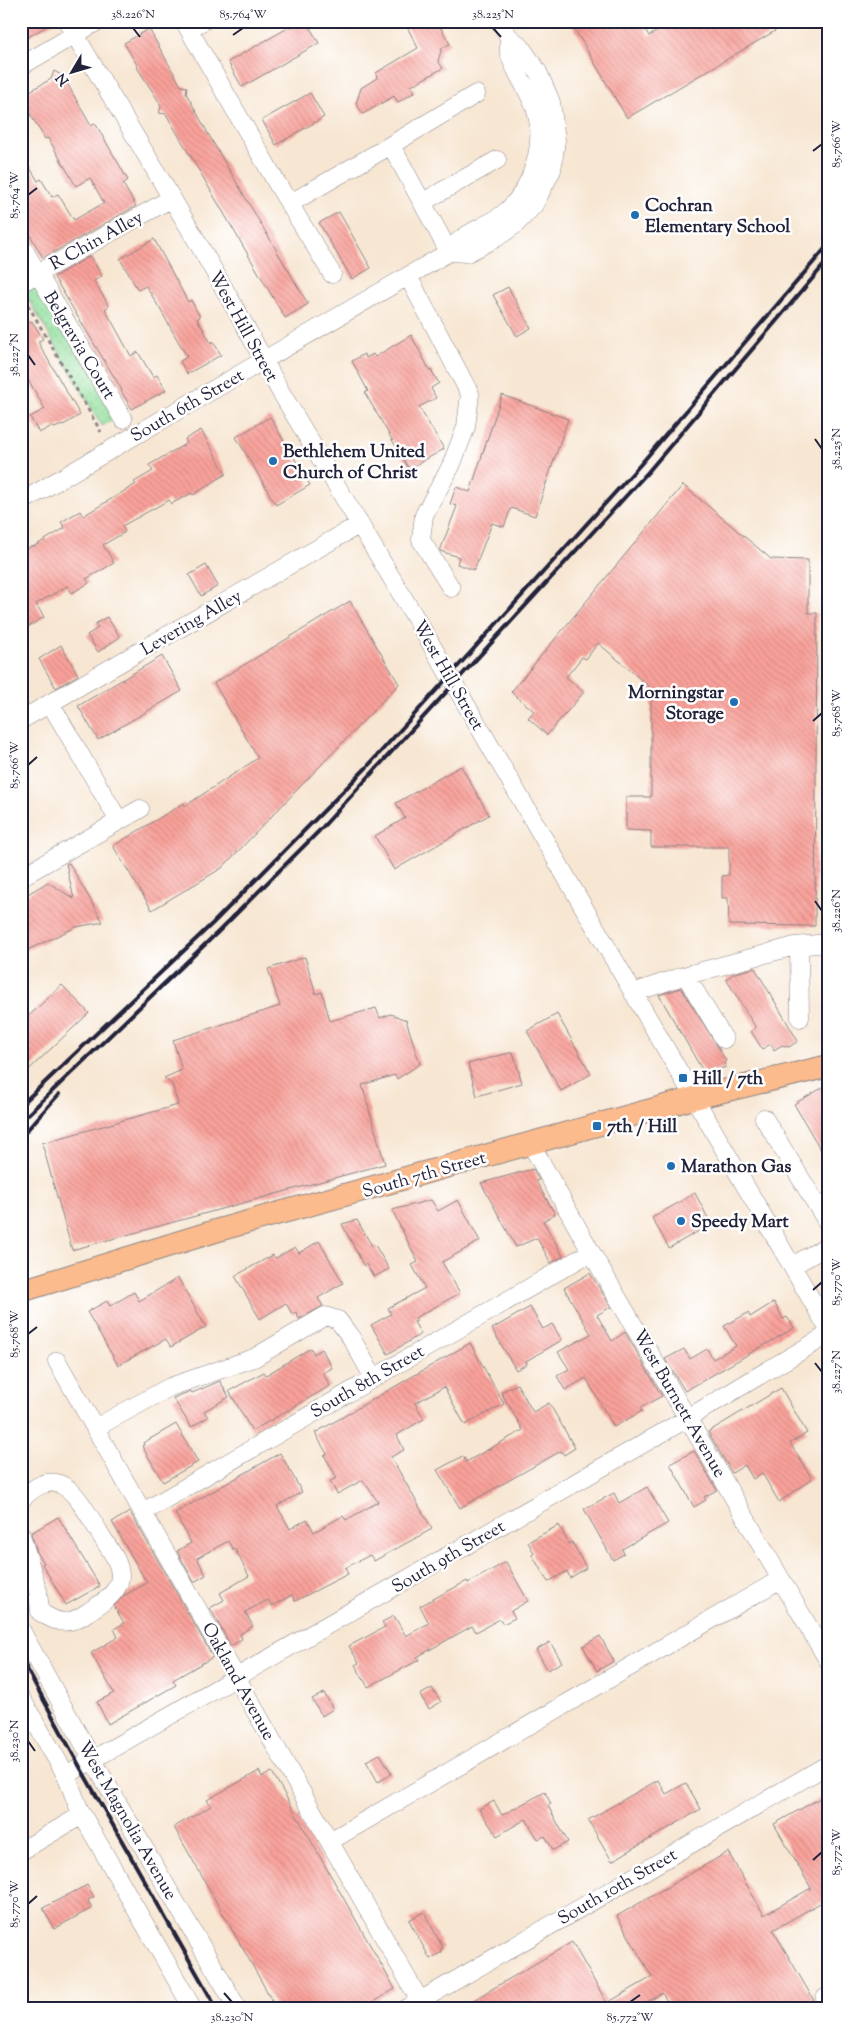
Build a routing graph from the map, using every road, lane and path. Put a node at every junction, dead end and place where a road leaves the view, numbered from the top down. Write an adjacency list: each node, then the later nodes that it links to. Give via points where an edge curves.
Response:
1 (98, 21): 4 (street)
2 (499, 21): 13 (street, via 538,72 551,102 556,140 552,170 534,205 515,224 467,253)
3 (192, 24): 11 (street)
4 (71, 28): 5 (street); 9 (street, West Hill Street)
5 (21, 66)
6 (476, 94): 7 (street)
7 (391, 145): 10 (street); 11 (street)
8 (497, 160): 10 (street)
9 (172, 198): 14 (street, R Chin Alley); 19 (street, West Hill Street)
10 (423, 202): 13 (street)
11 (289, 204): 15 (street)
12 (21, 246): 14 (street, Belgravia Court)
13 (449, 252): 16 (street, South 6th Street)
14 (37, 273): 17 (street, R Chin Alley); 20 (street, Belgravia Court)
15 (332, 274)
16 (408, 276): 19 (street, South 6th Street); 24 (street, via 470,394 466,427 451,466 424,515 421,540)
17 (21, 283)
18 (21, 293): 21 (path)
19 (264, 360): 22 (street, South 6th Street); 23 (street, West Hill Street)
20 (123, 419)
21 (101, 432)
22 (21, 502)
23 (360, 524): 25 (street, Levering Alley); 33 (street, West Hill Street)
24 (451, 588)
25 (50, 703): 26 (street, Levering Alley); 28 (street)
26 (21, 720)
27 (140, 809): 28 (street)
28 (119, 821): 29 (street)
29 (21, 877)
30 (829, 943): 31 (street)
31 (799, 946): 32 (street); 34 (street)
32 (686, 976): 33 (street); 35 (street)
33 (633, 993): 37 (street, West Hill Street)
34 (800, 1018)
35 (724, 1040)
36 (829, 1066): 37 (main road, South 7th Street)
37 (694, 1098): 39 (main road, South 7th Street); 43 (street, West Hill Street)
38 (764, 1118): 40 (street)
39 (531, 1144): 42 (street, West Burnett Avenue); 44 (main road, South 7th Street, via 222,1230)
40 (829, 1225)
41 (829, 1245): 43 (street)
42 (591, 1252): 48 (street, South 8th Street); 49 (street, West Burnett Avenue)
43 (792, 1266): 45 (street, West Hill Street)
44 (21, 1291)
45 (829, 1330)
46 (829, 1334): 49 (street, South 9th Street)
47 (57, 1361): 50 (street, Oakland Avenue)
48 (373, 1377): 50 (street, via 338,1320 325,1316 254,1358 170,1387); 52 (street, South 8th Street)
49 (688, 1418): 54 (street, West Burnett Avenue); 59 (street, South 9th Street)
50 (95, 1428): 52 (street, Oakland Avenue)
51 (21, 1500): 55 (street, via 43,1484 65,1486 77,1496 116,1562 120,1577 108,1599 84,1615 64,1623)
52 (143, 1512): 59 (street, Oakland Avenue)
53 (21, 1535): 55 (street, via 38,1591)
54 (781, 1579): 58 (street, West Burnett Avenue); 65 (street)
55 (40, 1612): 56 (street)
56 (21, 1624)
57 (21, 1630): 61 (street, West Magnolia Avenue)
58 (829, 1662)
59 (237, 1677): 61 (street, South 9th Street); 65 (street, Oakland Avenue)
60 (21, 1698): 63 (street, West Magnolia Avenue)
61 (92, 1759): 63 (street, South 9th Street); 69 (street, West Magnolia Avenue)
62 (829, 1764): 67 (street, South 10th Street)
63 (66, 1775): 64 (street, West Magnolia Avenue)
64 (82, 1815): 66 (street); 68 (street, West Magnolia Avenue)
65 (330, 1842): 67 (street, Oakland Avenue)
66 (21, 1851)
67 (413, 2005)
68 (193, 2009)
69 (238, 2009)

